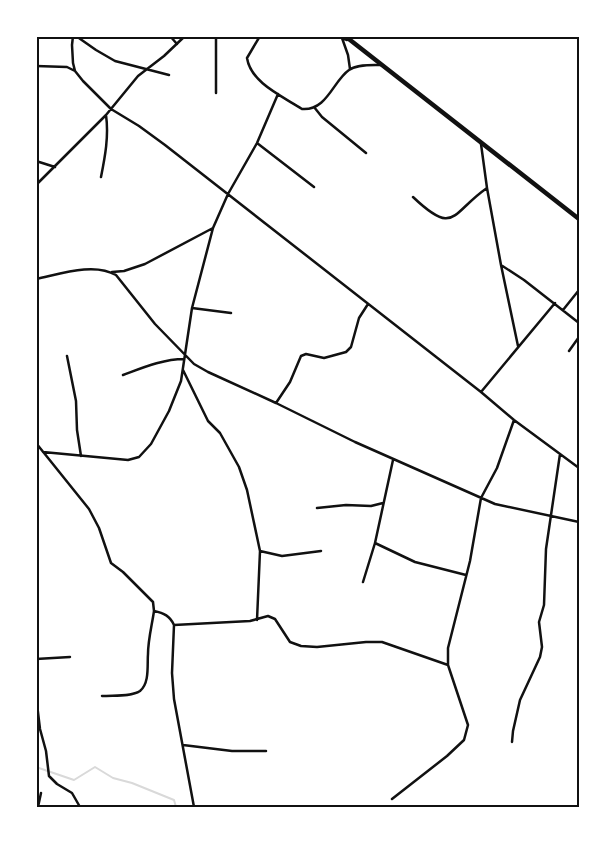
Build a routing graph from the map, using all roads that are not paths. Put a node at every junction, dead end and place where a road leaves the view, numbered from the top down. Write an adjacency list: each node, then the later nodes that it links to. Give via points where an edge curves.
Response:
1 (74, 36): 12 (street, via 115,61); 14 (street)
2 (170, 36): 9 (street)
3 (185, 36): 9 (street)
4 (216, 36): 16 (street)
5 (260, 36): 17 (street, via 246,58 248,68)
6 (350, 36): 8 (street)
7 (342, 37): 8 (main road); 13 (street)
8 (354, 42): 10 (main road)
9 (177, 44): 12 (street)
10 (382, 64): 13 (street); 22 (main road)
11 (36, 66): 14 (street, via 67,67)
12 (147, 69): 15 (street); 19 (street)
13 (350, 69): 18 (street)
14 (75, 71): 19 (street)
15 (169, 74)
16 (216, 93)
17 (278, 94): 18 (street, via 302,109); 21 (street)
18 (314, 107): 23 (street)
19 (111, 109): 20 (street); 30 (street, via 139,126)
20 (106, 115): 25 (street); 26 (street, via 108,126)
21 (257, 143): 28 (street); 30 (street)
22 (481, 144): 29 (street); 32 (main road)
23 (366, 153)
24 (36, 161): 25 (street)
25 (55, 167): 27 (street)
26 (101, 177)
27 (36, 185)
28 (314, 188)
29 (487, 188): 31 (street, via 450,218 435,216); 34 (street)
30 (228, 194): 33 (street); 39 (street)
31 (413, 197)
32 (579, 220)
33 (213, 228): 35 (street, via 145,264); 40 (street)
34 (501, 265): 38 (street); 45 (street)
35 (110, 272): 36 (street, via 80,270); 47 (street)
36 (36, 279)
37 (579, 290): 41 (street)
38 (555, 303): 41 (street); 45 (street)
39 (368, 304): 52 (street); 53 (street, via 359,318 351,347 346,352 324,358 300,356 290,382)
40 (192, 308): 42 (street); 47 (street)
41 (563, 310): 43 (street)
42 (231, 313)
43 (579, 323)
44 (579, 337): 46 (street)
45 (518, 346): 52 (street)
46 (569, 351)
47 (184, 355): 49 (street); 53 (street, via 208,372)
48 (67, 356): 58 (street, via 76,401)
49 (184, 359): 50 (street); 51 (street, via 161,362)
50 (183, 370): 58 (street, via 169,411 151,444 139,457 128,460); 67 (street, via 208,421 220,432 239,467 248,490)
51 (123, 375)
52 (481, 392): 54 (street)
53 (276, 403): 59 (street)
54 (514, 420): 57 (street); 61 (street, via 497,468)
55 (36, 444): 56 (street)
56 (43, 452): 58 (street); 71 (street, via 89,509 111,563 153,602)
57 (560, 454): 60 (street); 64 (street)
58 (80, 456)
59 (393, 459): 61 (street); 62 (street)
60 (579, 468)
61 (481, 498): 64 (street); 69 (street)
62 (383, 503): 63 (street); 66 (street)
63 (317, 508)
64 (552, 517): 65 (street); 79 (street, via 540,622 542,647 520,700)
65 (579, 522)
66 (376, 543): 69 (street, via 415,562); 70 (street)
67 (260, 551): 68 (street, via 282,556); 72 (street)
68 (320, 551)
69 (466, 575): 76 (street, via 448,648)
70 (363, 582)
71 (154, 611): 73 (street, via 171,618); 78 (street, via 144,686 130,694)
72 (257, 620): 73 (street); 76 (street, via 268,616 275,619 290,642 301,646 382,642)
73 (174, 625): 80 (street, via 172,673)
74 (70, 657): 75 (street)
75 (36, 659)
76 (448, 665): 83 (street, via 468,725 464,740)
77 (36, 696): 86 (street, via 49,776 72,793)
78 (102, 696)
79 (512, 742)
80 (183, 745): 81 (street); 87 (street)
81 (266, 751)
82 (41, 793): 84 (street)
83 (392, 799)
84 (38, 801): 85 (street)
85 (38, 807)
86 (80, 807)
87 (194, 807)

